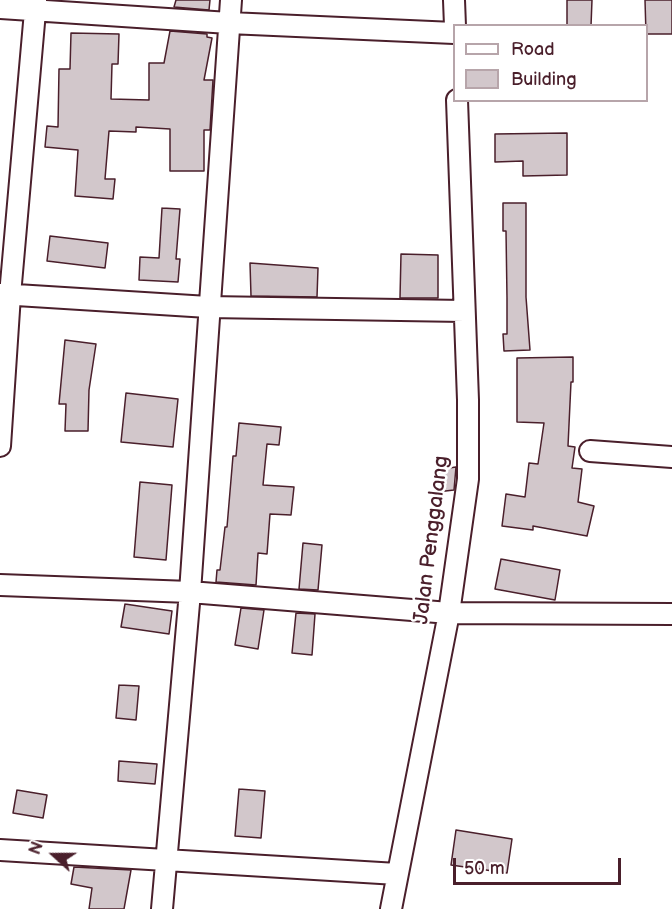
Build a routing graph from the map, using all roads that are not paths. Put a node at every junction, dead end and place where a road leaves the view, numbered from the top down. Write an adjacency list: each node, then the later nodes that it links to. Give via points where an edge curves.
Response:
1 (231, 0): 5 (street)
2 (454, 0): 6 (street)
3 (36, 5): 4 (street); 5 (street); 9 (street)
4 (0, 8)
5 (229, 24): 7 (street); 10 (street)
6 (455, 24)
7 (453, 33)
8 (457, 102): 11 (street, Jalan Penggalang)
9 (5, 295): 10 (street); 12 (street)
10 (208, 307): 11 (street); 16 (street)
11 (464, 311): 17 (street, Jalan Penggalang, via 468,479)
12 (0, 446)
13 (590, 451): 14 (street)
14 (672, 457)
15 (0, 585): 16 (street)
16 (190, 592): 17 (street); 20 (street)
17 (449, 613): 18 (street); 21 (street, Jalan Penggalang)
18 (672, 614)
19 (0, 850): 20 (street)
20 (166, 861): 21 (street); 22 (street)
21 (397, 874): 23 (street, Jalan Penggalang)
22 (162, 909)
23 (391, 909)

